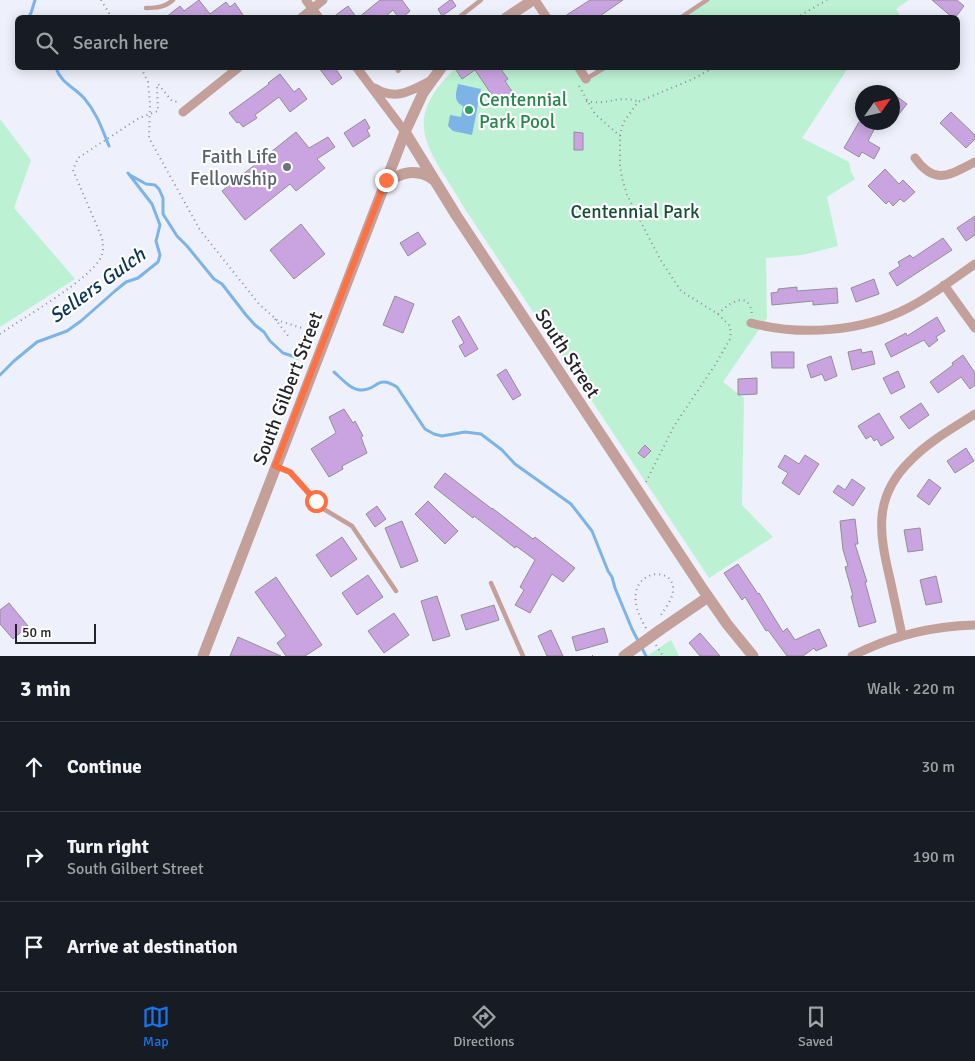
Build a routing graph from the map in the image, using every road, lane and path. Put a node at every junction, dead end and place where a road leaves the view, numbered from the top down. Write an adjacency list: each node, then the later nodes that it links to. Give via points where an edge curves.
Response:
1 (173, 0): 9 (lane, via 157,8)
2 (306, 0): 10 (street)
3 (322, 0): 10 (street)
4 (481, 0): 14 (lane)
5 (534, 0): 15 (street); 16 (street)
6 (707, 0): 17 (lane)
7 (827, 0): 18 (path)
8 (103, 1): 11 (path)
9 (146, 8)
10 (312, 8): 12 (street); 13 (street)
11 (110, 15)
12 (304, 15)
13 (318, 15)
14 (462, 15)
15 (511, 15)
16 (545, 15)
17 (684, 15)
18 (801, 15)
19 (142, 70): 33 (path, via 148,82)
20 (236, 70): 32 (street)
21 (359, 70): 28 (street, South Street)
22 (439, 70): 27 (street, South Gilbert Street)
23 (580, 70): 26 (street)
24 (601, 70): 26 (lane)
25 (709, 70): 31 (path)
26 (586, 79): 29 (path, via 578,84)
27 (430, 81): 28 (street, via 410,92 396,95); 34 (street, South Gilbert Street)
28 (372, 86): 34 (street, South Street)
29 (586, 101): 31 (path, via 604,103 626,98); 35 (path, via 595,114)
30 (178, 102): 33 (path, via 172,101 158,84 159,110)
31 (638, 102): 35 (path, via 623,123)
32 (183, 112)
33 (150, 114): 43 (path, via 149,138 200,230 259,304); 47 (path, via 78,158 73,170 102,238 104,249 100,258 81,279)
34 (405, 132): 38 (street, South Street); 39 (street, South Gilbert Street)
35 (620, 136): 42 (path, via 620,165 627,195 660,259 681,291)
36 (915, 158): 37 (street, via 926,172 938,176)
37 (975, 162)
38 (435, 181): 39 (street, via 424,174 410,172 397,176); 54 (street, South Street)
39 (382, 190): 44 (street, South Gilbert Street)
40 (975, 264): 41 (street)
41 (944, 285): 45 (street, via 907,308 853,326 804,330); 46 (street)
42 (718, 314): 45 (path, via 734,301 746,302 752,312); 51 (path, via 729,325 730,339 674,426)
43 (272, 315): 44 (path, via 277,320 311,331 320,320); 48 (path)
44 (330, 323): 50 (street, South Gilbert Street)
45 (751, 323)
46 (975, 328)
47 (0, 334)
48 (289, 337)
49 (975, 414): 58 (street, via 910,461 887,493 881,533)
50 (275, 466): 53 (lane, via 290,472 322,508 352,526); 60 (street, South Gilbert Street)
51 (646, 481)
52 (491, 582): 61 (lane)
53 (396, 591)
54 (708, 597): 56 (street); 64 (street, South Street)
55 (975, 625): 58 (street, via 931,628)
56 (662, 629): 57 (path, via 661,614 673,588 664,576 651,575 638,585 635,598 638,614); 62 (street, bridge)
57 (648, 633)
58 (902, 635): 65 (street)
59 (653, 640): 63 (path)
60 (203, 656)
61 (523, 656)
62 (624, 656)
63 (663, 656)
64 (754, 656)
65 (852, 656)

